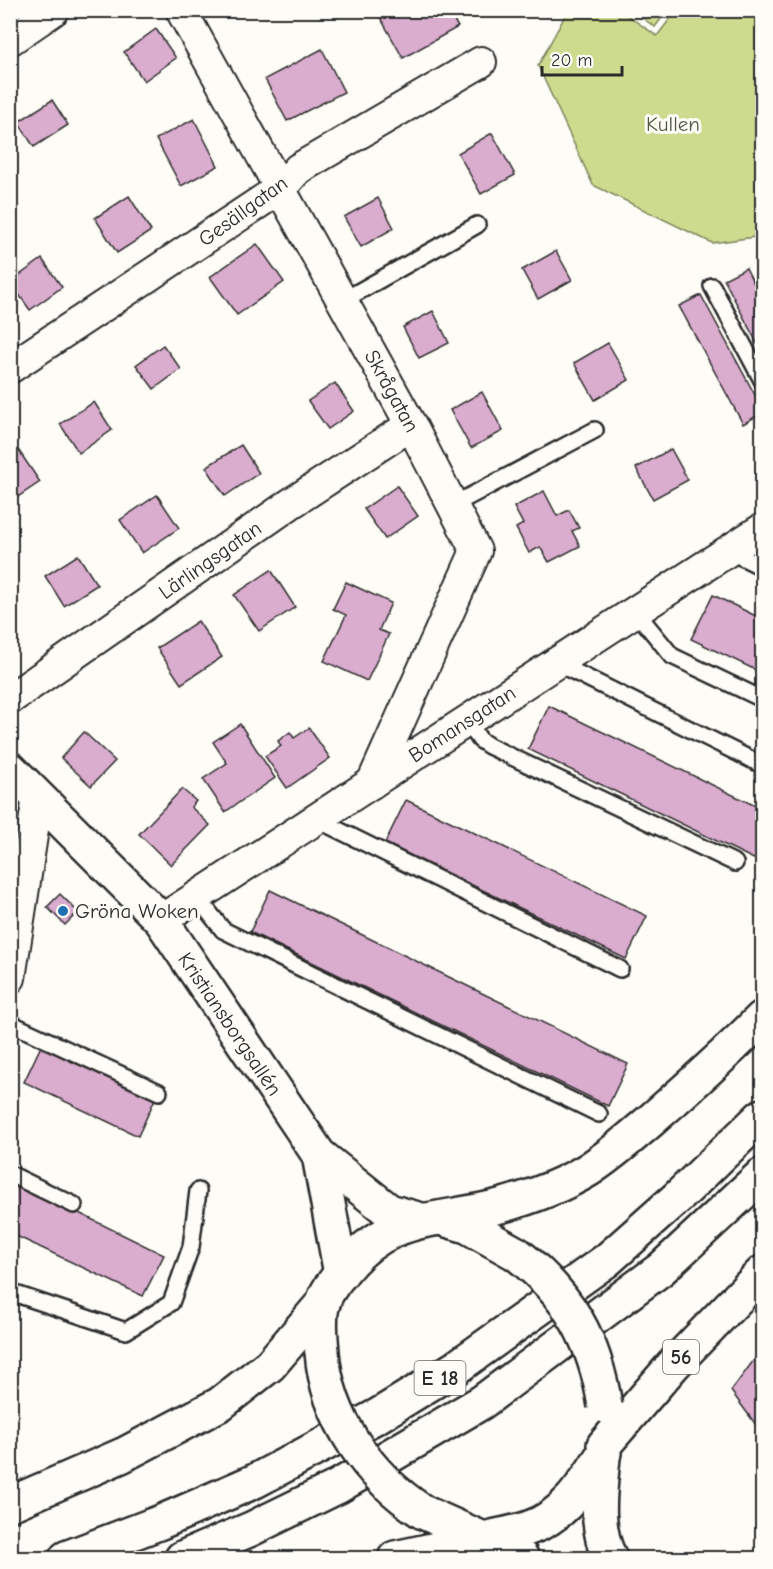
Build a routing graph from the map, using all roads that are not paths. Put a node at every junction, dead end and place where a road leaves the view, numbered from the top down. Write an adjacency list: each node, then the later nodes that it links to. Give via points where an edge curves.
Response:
1 (54, 10): 3 (street)
2 (181, 10): 5 (street, Skrågatan)
3 (10, 40)
4 (481, 62): 5 (street, Gesällgatan, via 298,169)
5 (281, 188): 8 (street, Skrågatan); 9 (street, Gesällgatan)
6 (477, 225): 8 (lane)
7 (712, 286): 10 (lane)
8 (342, 300): 11 (street, Skrågatan)
9 (10, 368)
10 (762, 380)
11 (411, 425): 13 (street, Skrågatan); 19 (street, Lärlingsgatan, via 290,504)
12 (595, 430): 13 (lane)
13 (453, 506): 24 (street, Skrågatan, via 476,551)
14 (762, 529): 15 (street, Bomansgatan)
15 (729, 551): 16 (lane); 17 (street, Bomansgatan)
16 (762, 567)
17 (636, 612): 18 (street, Bomansgatan); 20 (lane, via 672,656)
18 (557, 663): 21 (street, Bomansgatan); 22 (lane)
19 (10, 699)
20 (762, 699)
21 (467, 722): 24 (street, Bomansgatan); 27 (lane, via 489,746)
22 (762, 765)
23 (10, 769): 25 (main road, Kristiansborgsallén)
24 (372, 783): 26 (street, Bomansgatan)
25 (38, 797): 29 (main road, Kristiansborgsallén); 31 (street)
26 (316, 819): 28 (street, Bomansgatan); 30 (lane)
27 (735, 863)
28 (197, 897): 29 (street, Bomansgatan); 35 (lane, via 223,930)
29 (161, 920): 37 (main road, Kristiansborgsallén)
30 (620, 969)
31 (10, 978)
32 (762, 1018): 42 (main road, via 680,1095 590,1169 541,1194)
33 (10, 1023): 34 (lane)
34 (159, 1092)
35 (599, 1114)
36 (762, 1116): 50 (main road, E 18, via 607,1260 454,1369 379,1415 255,1481)
37 (319, 1155): 42 (main road, Kristiansborgsallén, via 389,1211); 44 (main road, Kristiansborgsallén)
38 (10, 1174): 41 (lane)
39 (762, 1175): 51 (main road, E 18, via 661,1269 482,1402 337,1487)
40 (198, 1191): 45 (lane, via 191,1247 171,1303 126,1331)
41 (74, 1205)
42 (430, 1219): 44 (main road, via 377,1238); 47 (main road, Kristiansborgsallén, bridge, via 467,1226 517,1254 563,1298 584,1331 596,1361 605,1406)
43 (762, 1273): 47 (main road, 56, via 674,1364)
44 (341, 1274): 46 (main road)
45 (10, 1292)
46 (323, 1303): 48 (main road, via 270,1365 220,1404 123,1455); 49 (main road, bridge, via 320,1321 326,1380 334,1406 359,1453 397,1493 423,1512)
47 (604, 1449): 49 (main road, 56, via 576,1496 557,1513 530,1528); 54 (main road, Kristiansborgsallén, via 599,1517 600,1534)
48 (10, 1504)
49 (478, 1537): 52 (main road); 53 (main road)
50 (66, 1558)
51 (182, 1558)
52 (395, 1558)
53 (522, 1558)
54 (610, 1558)

